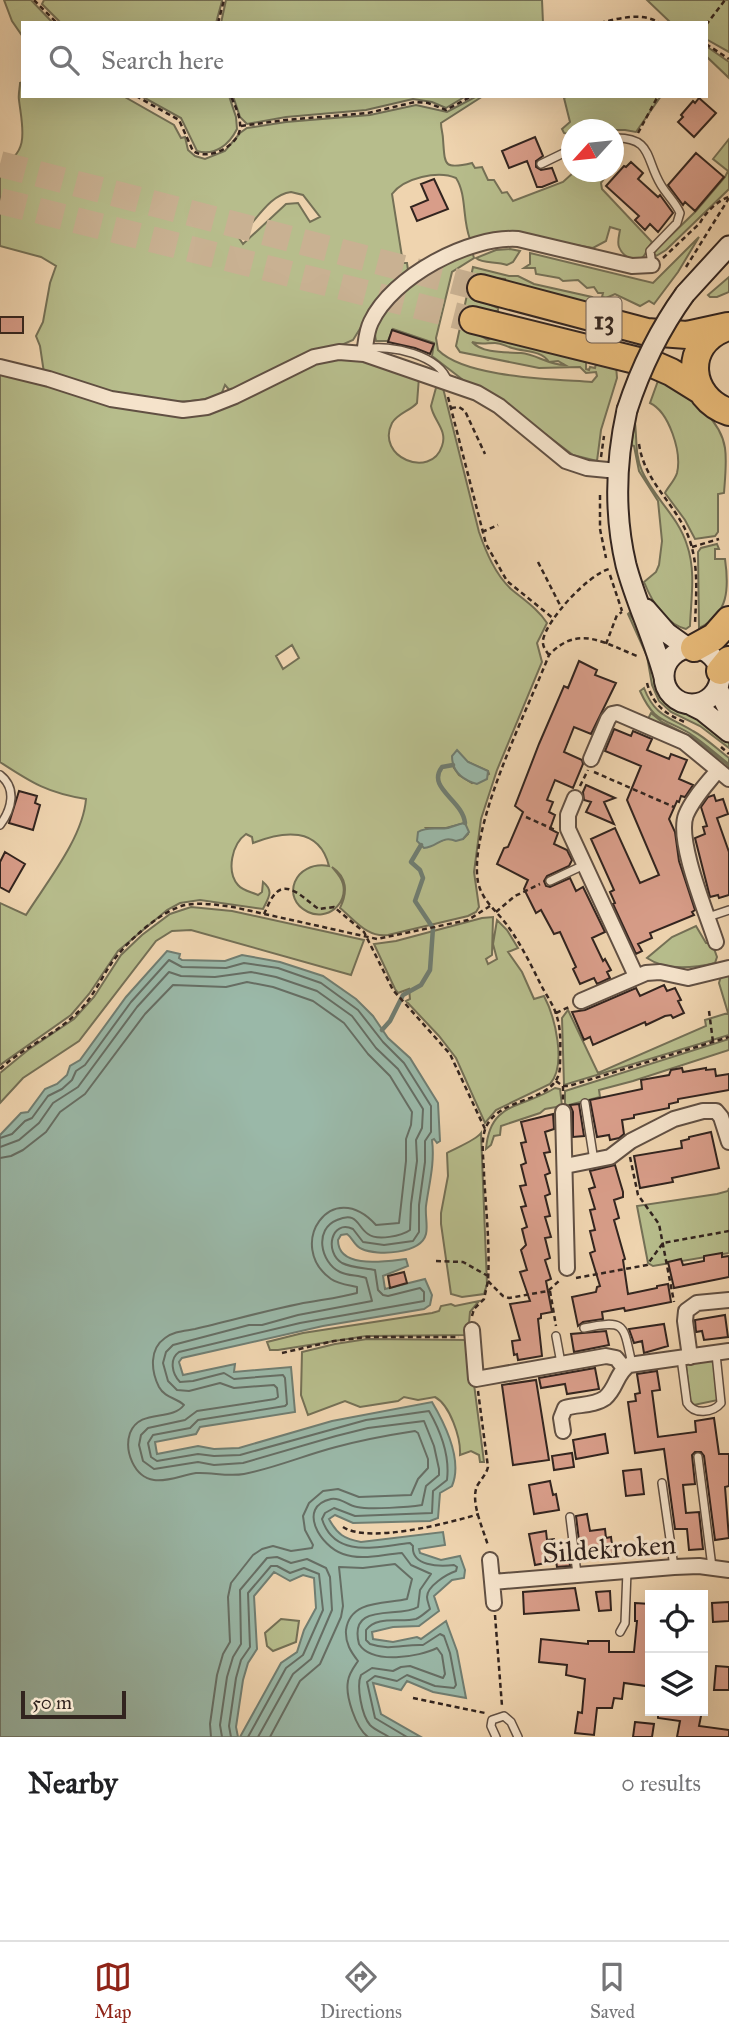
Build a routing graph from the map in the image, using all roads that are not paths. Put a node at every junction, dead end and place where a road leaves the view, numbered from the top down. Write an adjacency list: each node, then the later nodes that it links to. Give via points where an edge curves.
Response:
1 (624, 139): 5 (lane, via 637,141 646,149 680,214 650,251)
2 (561, 154): 3 (lane)
3 (541, 164)
4 (729, 246): 13 (main road, bridge, via 685,294 655,340 627,410)
5 (652, 265): 9 (street, via 632,266 519,239 483,241 438,260 394,292 372,318)
6 (481, 288): 8 (highway, 13, via 647,332 687,335)
7 (473, 320): 11 (highway, 13, via 654,365)
8 (728, 326): 11 (highway, 13, via 701,346 695,368)
9 (365, 352): 10 (street, via 314,357 235,396 183,410 111,399); 13 (street, via 488,399 566,461)
10 (0, 368)
11 (700, 390): 12 (highway, 13)
12 (726, 416)
13 (618, 471): 14 (main road)
14 (630, 606): 16 (main road, via 667,634); 18 (main road)
15 (729, 620): 16 (highway, via 714,637)
16 (692, 642): 17 (main road, via 709,653); 18 (main road, via 672,656)
17 (722, 673): 19 (main road, via 708,699); 20 (main road)
18 (664, 677): 19 (main road, via 669,692)
19 (689, 704): 21 (main road)
20 (729, 711)
21 (729, 732)
22 (591, 759): 23 (street, via 615,713 675,737)
23 (723, 774): 30 (street, via 687,812 683,836)
24 (0, 775): 26 (lane, via 12,792)
25 (575, 797): 27 (street, via 567,822)
26 (0, 825)
27 (584, 865): 28 (lane); 33 (street)
28 (550, 881)
29 (729, 910): 30 (lane)
30 (708, 917): 31 (street)
31 (716, 942)
32 (729, 968): 33 (street, via 688,978 653,972)
33 (636, 976): 34 (street)
34 (581, 1001)
35 (585, 1103): 38 (lane)
36 (563, 1112): 39 (street)
37 (729, 1142): 38 (street, via 721,1117 710,1110 678,1117 610,1157)
38 (594, 1161): 39 (street)
39 (565, 1166): 40 (street)
40 (565, 1276)
41 (729, 1300): 46 (street, via 697,1303 685,1313)
42 (584, 1328): 48 (lane, via 610,1323 621,1327)
43 (472, 1333): 47 (street, via 476,1379)
44 (556, 1336): 47 (lane)
45 (723, 1352): 46 (street); 46 (lane, via 721,1403 698,1412 687,1403)
46 (685, 1358): 48 (street)
47 (561, 1363): 48 (street, via 610,1356)
48 (628, 1366): 49 (street, via 603,1399 563,1410)
49 (563, 1431)
50 (698, 1457): 55 (lane)
51 (662, 1483): 54 (lane)
52 (570, 1517): 58 (lane)
53 (490, 1560): 59 (street)
54 (674, 1567): 55 (street, Sildekroken); 56 (street, Sildekroken)
55 (712, 1567): 57 (street, Sildekroken)
56 (627, 1570): 58 (street, Sildekroken); 61 (lane, via 625,1623)
57 (729, 1570)
58 (577, 1574): 59 (street, Sildekroken)
59 (493, 1582): 60 (street)
60 (494, 1603)
61 (620, 1632)
62 (496, 1737): 63 (lane, via 492,1720 504,1716)
63 (519, 1737)

